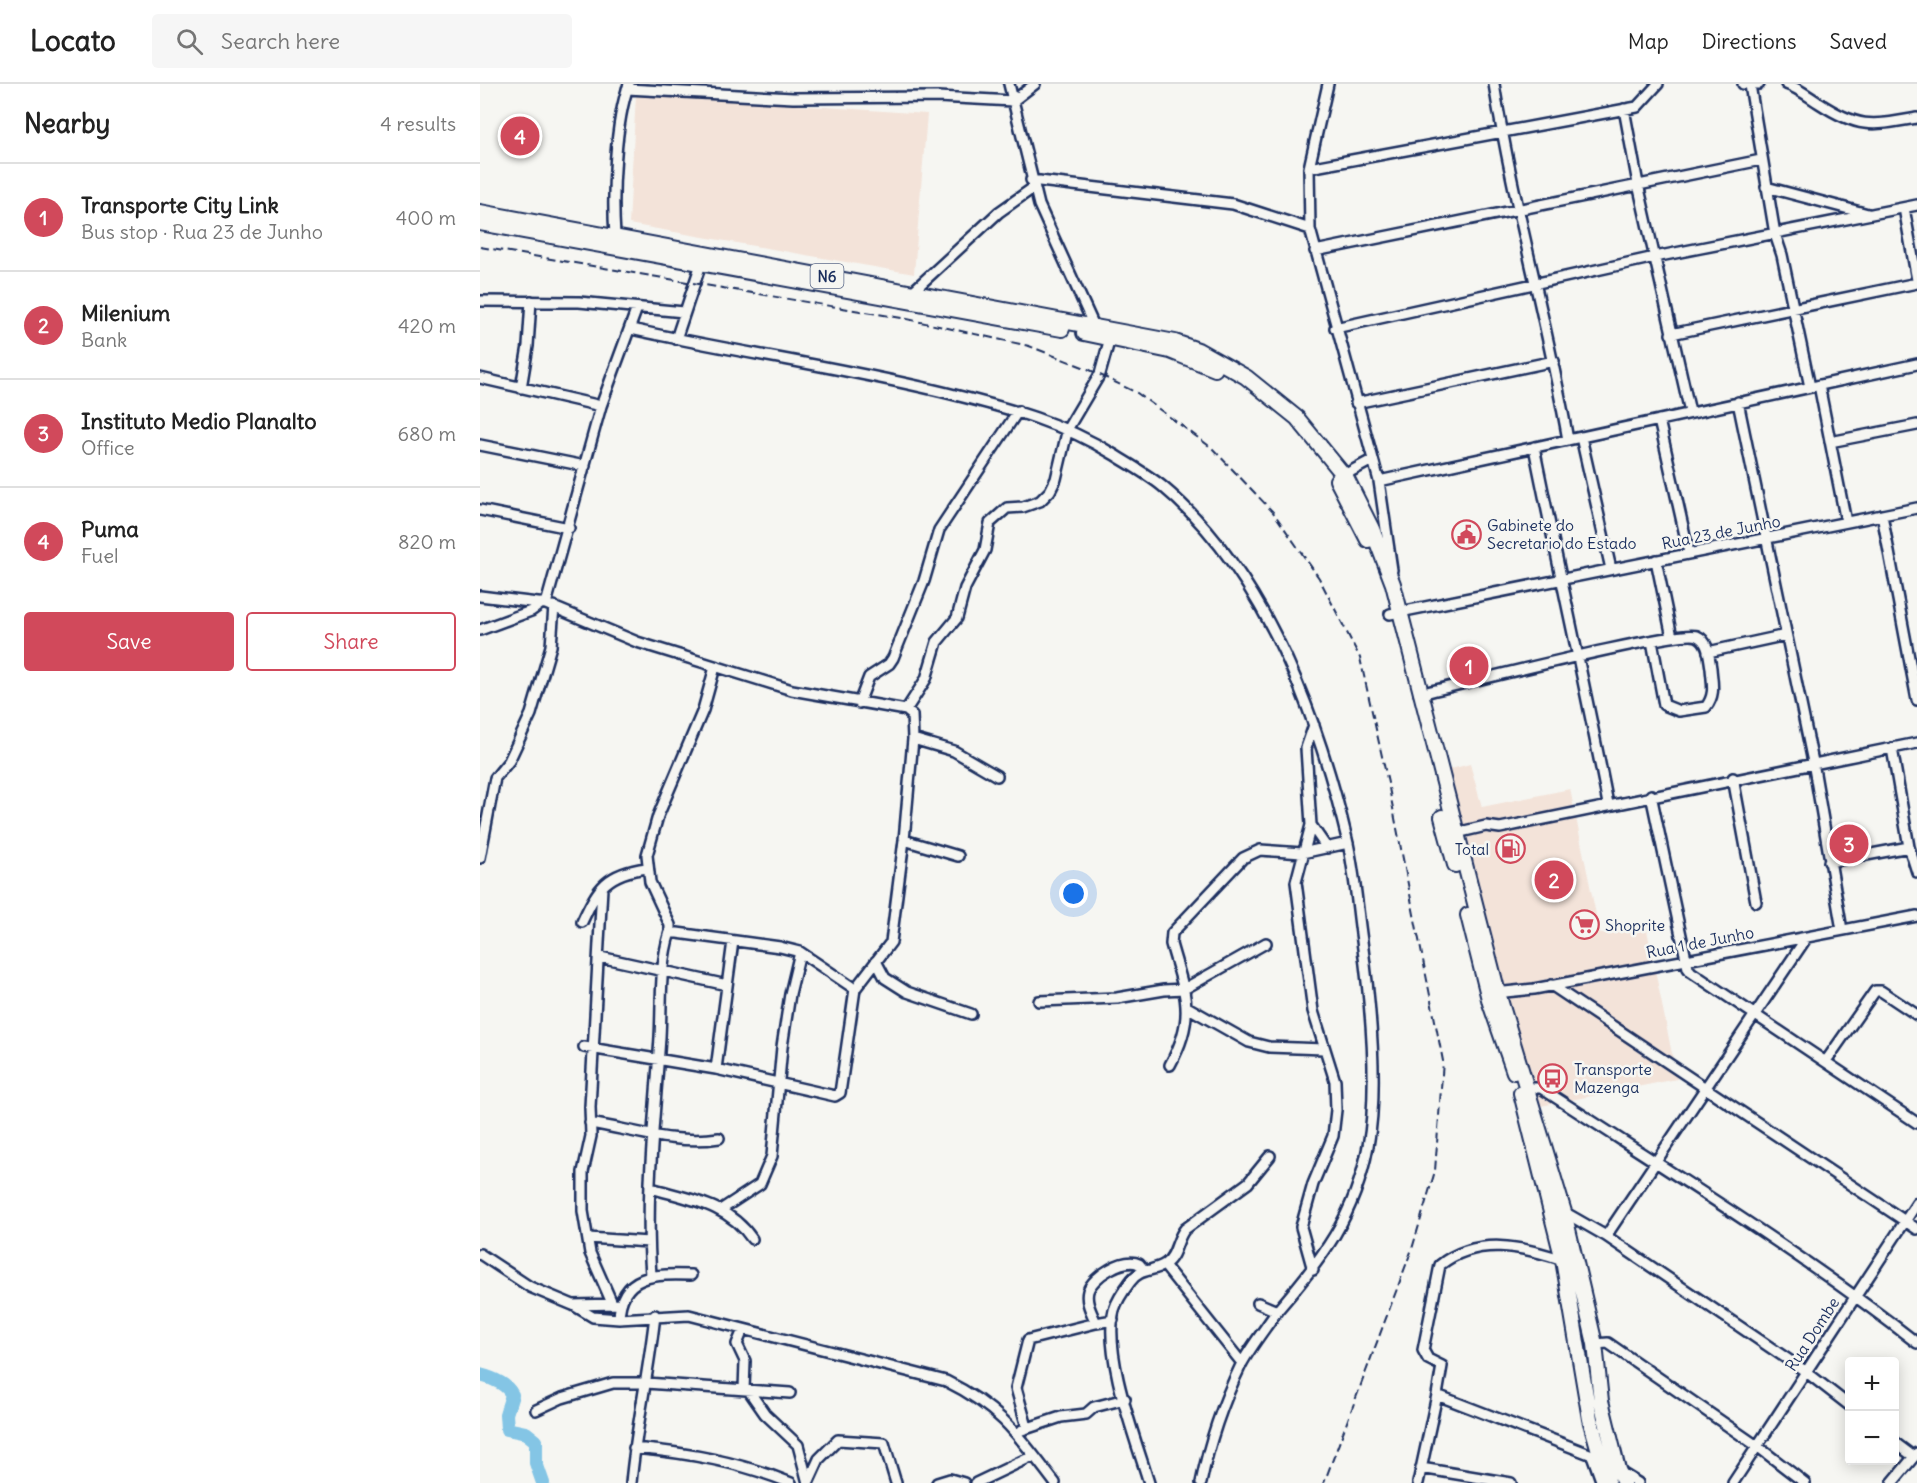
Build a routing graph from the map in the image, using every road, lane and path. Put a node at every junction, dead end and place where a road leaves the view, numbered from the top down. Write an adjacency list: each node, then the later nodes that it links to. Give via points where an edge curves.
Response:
1 (1009, 84): 9 (street)
2 (1035, 84): 9 (street)
3 (1328, 84): 14 (street)
4 (1494, 84): 12 (street)
5 (1751, 84): 13 (street)
6 (1786, 84): 11 (street, via 1844,120 1891,123)
7 (1655, 85): 10 (street, via 1645,101)
8 (628, 86): 9 (street, via 793,98); 26 (street, via 613,199)
9 (1013, 101): 15 (street)
10 (1624, 109): 12 (street); 16 (street)
11 (1917, 118)
12 (1502, 131): 14 (street); 19 (street)
13 (1761, 160): 16 (street); 17 (street)
14 (1309, 168): 24 (street)
15 (1032, 184): 24 (street, via 1233,204); 32 (street); 38 (street)
16 (1638, 184): 19 (street); 28 (street)
17 (1766, 187): 22 (street); 25 (street)
18 (1917, 205): 20 (street)
19 (1517, 208): 27 (street); 31 (street)
20 (1904, 208): 22 (street); 30 (street)
21 (480, 212): 26 (highway, N6)
22 (1871, 215): 25 (street)
23 (480, 223): 29 (highway, N6)
24 (1310, 229): 27 (street)
25 (1775, 234): 28 (street); 35 (street)
26 (615, 235): 32 (highway, N6)
27 (1315, 251): 39 (street)
28 (1655, 257): 31 (street); 41 (street)
29 (701, 264): 37 (street); 42 (highway, N6)
30 (1917, 281): 35 (street)
31 (1536, 284): 39 (street); 44 (street)
32 (912, 292): 38 (highway, N6)
33 (480, 301): 34 (street)
34 (531, 301): 36 (street); 48 (street)
35 (1794, 307): 41 (street); 47 (street)
36 (637, 308): 37 (street); 40 (street)
37 (684, 312): 43 (street)
38 (1094, 326): 64 (highway, N6, via 1198,350 1246,377 1297,418)
39 (1335, 328): 50 (street)
40 (631, 329): 43 (street); 51 (street)
41 (1671, 334): 53 (street)
42 (1110, 338): 56 (street, via 1100,374); 79 (highway, N6, via 1196,359 1242,385 1292,426 1336,478 1346,496 1368,540)
43 (675, 339): 52 (street, via 883,376)
44 (1554, 361): 50 (street); 58 (street)
45 (1917, 364): 47 (street)
46 (480, 378): 48 (street)
47 (1814, 386): 49 (street); 59 (street)
48 (521, 388): 51 (street)
49 (1738, 402): 53 (street); 71 (street)
50 (1356, 403): 62 (street)
51 (601, 405): 63 (street)
52 (1018, 411): 56 (street); 89 (street, via 939,530 924,581 893,658 869,677)
53 (1690, 412): 54 (street)
54 (1659, 420): 57 (street); 72 (street)
55 (1917, 424): 59 (street)
56 (1068, 428): 90 (street, via 1050,491 1040,501 1007,508 990,523 985,550 965,588 959,613 937,642 926,679); 91 (street, via 1161,484 1199,521 1236,568 1282,647)
57 (1581, 437): 58 (street); 74 (street)
58 (1568, 440): 61 (street)
59 (1830, 442): 69 (street)
60 (480, 445): 63 (street)
61 (1534, 447): 65 (street); 75 (street)
62 (1372, 459): 64 (street); 65 (street)
63 (585, 466): 70 (street)
64 (1344, 476): 76 (highway, N6, via 1367,515)
65 (1379, 481): 76 (street)
66 (1917, 508): 68 (street, Rua 23 de Junho)
67 (480, 510): 70 (street)
68 (1882, 515): 69 (street, Rua 23 de Junho); 88 (street)
69 (1845, 522): 71 (street, Rua 23 de Junho)
70 (569, 528): 78 (street)
71 (1765, 539): 72 (street, Rua 23 de Junho); 81 (street)
72 (1689, 553): 73 (street, Rua 23 de Junho)
73 (1656, 560): 74 (street, Rua 23 de Junho); 82 (street)
74 (1611, 569): 75 (street, Rua 23 de Junho)
75 (1560, 578): 79 (street, Rua 23 de Junho); 85 (street)
76 (1393, 584): 79 (highway, N6)
77 (480, 596): 78 (street)
78 (548, 604): 80 (street); 86 (street, via 637,642); 110 (street, via 551,646 531,714 509,761 495,778)
79 (1395, 613): 87 (highway, N6); 132 (highway, N6)
80 (480, 630)
81 (1786, 635): 84 (street); 95 (street)
82 (1672, 637): 83 (street); 84 (street, via 1697,636)
83 (1652, 641): 84 (street, via 1661,697 1670,710 1706,707 1712,700); 85 (street)
84 (1708, 652)
85 (1580, 656): 87 (street); 99 (street)
86 (715, 667): 89 (street, via 792,690); 112 (street, via 703,710 658,816)
87 (1419, 694): 103 (highway, N6)
88 (1917, 700)
89 (859, 703): 90 (street)
90 (906, 710): 92 (street, via 914,719)
91 (1314, 724): 100 (street, via 1306,748); 105 (street)
92 (913, 739): 96 (street, via 954,751); 104 (street)
93 (1917, 743): 94 (street)
94 (1892, 748): 95 (street); 102 (street)
95 (1813, 762): 97 (street); 111 (street)
96 (997, 776)
97 (1733, 778): 98 (street); 115 (street)
98 (1652, 795): 99 (street); 125 (street)
99 (1608, 804): 103 (street, via 1500,828 1486,826)
100 (1311, 825): 107 (street); 108 (street)
101 (1917, 825): 102 (street)
102 (1906, 827): 106 (street)
103 (1456, 833): 132 (highway, N6)
104 (904, 840): 109 (street); 126 (street, via 891,942)
105 (1348, 843): 107 (street); 167 (street, via 1370,1014 1371,1128 1360,1176 1340,1232)
106 (1909, 847): 111 (street); 113 (street)
107 (1327, 848): 108 (street)
108 (1302, 854): 131 (street, via 1260,850 1243,858 1172,933 1171,944); 139 (street, via 1296,882 1313,1011)
109 (958, 856)
110 (480, 858)
111 (1829, 862): 118 (street)
112 (647, 868): 114 (street, via 614,875); 119 (street, via 670,925)
113 (1917, 872)
114 (602, 888): 117 (street); 124 (street)
115 (1756, 902)
116 (1917, 915): 118 (street, Rua 1 de Junho)
117 (582, 922)
118 (1842, 930): 120 (street, Rua 1 de Junho)
119 (669, 932): 121 (street); 127 (street)
120 (1807, 937): 125 (street, Rua 1 de Junho); 135 (street)
121 (733, 941): 123 (street); 128 (street)
122 (1266, 943): 131 (street)
123 (800, 952): 130 (street); 144 (street, via 790,994)
124 (600, 957): 127 (street); 138 (street)
125 (1686, 960): 129 (street, Rua 1 de Junho); 135 (street, via 1691,972)
126 (876, 961): 130 (street); 136 (street, via 885,978 907,992)
127 (662, 969): 128 (street); 140 (street)
128 (727, 985): 143 (street)
129 (1551, 985): 132 (street, Rua 1 de Junho); 146 (street)
130 (855, 989): 144 (street, via 838,1096)
131 (1184, 989): 133 (street, via 1117,998); 134 (street)
132 (1493, 993): 145 (highway, N6); 164 (highway, N6)
133 (1040, 1001)
134 (1187, 1007): 139 (street, via 1249,1042 1269,1047); 142 (street, via 1186,1029)
135 (1756, 1013): 141 (street); 146 (street)
136 (971, 1014)
137 (1917, 1015): 141 (street, via 1875,991)
138 (589, 1049): 140 (street); 147 (street)
139 (1324, 1049): 167 (street, via 1335,1081 1336,1110 1333,1136 1301,1227)
140 (658, 1058): 143 (street); 149 (street)
141 (1826, 1061): 148 (street)
142 (1170, 1065)
143 (716, 1069): 144 (street)
144 (778, 1085): 155 (street, via 775,1134 767,1170 760,1184)
145 (1529, 1088): 152 (street, via 1541,1088); 156 (highway, N6)
146 (1706, 1088): 152 (street); 157 (street)
147 (590, 1123): 149 (street); 160 (street, via 582,1191)
148 (1917, 1123)
149 (652, 1135): 150 (street, via 701,1141); 153 (street)
150 (719, 1138)
151 (1270, 1156): 165 (street, via 1231,1197 1185,1228 1176,1251)
152 (1656, 1163): 159 (street); 170 (street)
153 (651, 1188): 155 (street); 162 (street)
154 (1917, 1203): 157 (street, Rua Dombe)
155 (722, 1209): 161 (street, via 742,1224)
156 (1564, 1212): 159 (street); 181 (highway, N6)
157 (1905, 1221): 158 (street); 170 (street, Rua Dombe)
158 (1917, 1229)
159 (1606, 1236): 183 (street)
160 (588, 1238): 162 (street); 172 (street, via 595,1267)
161 (752, 1239)
162 (649, 1242): 168 (street)
163 (480, 1254): 173 (street, via 530,1287)
164 (1563, 1260): 187 (street, via 1520,1247 1497,1245 1466,1251 1440,1265 1423,1350 1428,1359 1442,1366); 196 (highway, N6)
165 (1164, 1265): 166 (street); 182 (street)
166 (1144, 1270): 177 (street, via 1131,1280 1115,1307); 178 (street, via 1130,1262 1091,1285 1088,1300)
167 (1313, 1270): 174 (street)
168 (651, 1275): 169 (street); 172 (street)
169 (691, 1275)
170 (1855, 1295): 180 (street); 183 (street, Rua Dombe)
171 (1258, 1302): 174 (street)
172 (616, 1303): 173 (street); 176 (street)
173 (573, 1305): 176 (street, via 593,1317)
174 (1277, 1311): 182 (street)
175 (655, 1316): 176 (street); 179 (street, via 688,1315); 184 (street)
176 (620, 1318)
177 (1113, 1320): 178 (street); 188 (street, via 1111,1341)
178 (1096, 1323): 191 (street, via 1028,1340 1016,1388)
179 (743, 1329): 185 (street, via 737,1344 745,1361); 192 (street, via 946,1381 975,1395)
180 (1917, 1343)
181 (1595, 1344): 194 (street, via 1608,1343); 200 (highway, N6, via 1601,1401)
182 (1242, 1363): 211 (street, via 1217,1424)
183 (1805, 1371): 189 (street); 194 (street, Rua Dombe)
184 (646, 1383): 185 (street); 190 (street, via 598,1386); 195 (street)
185 (746, 1390): 186 (street); 204 (street, via 798,1445)
186 (790, 1393)
187 (1437, 1395): 196 (street); 199 (street)
188 (1125, 1399): 191 (street); 210 (street)
189 (1845, 1402)
190 (536, 1410)
191 (1027, 1427): 192 (street)
192 (1016, 1433): 198 (street)
193 (1899, 1445): 197 (street)
194 (1757, 1446): 217 (street, Rua Dombe); 218 (street)
195 (634, 1448): 202 (street); 203 (street, via 710,1456)
196 (1596, 1455): 214 (street); 215 (highway, N6)
197 (1915, 1455): 219 (street)
198 (1034, 1456): 208 (street); 209 (street)
199 (1421, 1468): 201 (street); 212 (street)
200 (1621, 1477): 216 (street)
201 (1474, 1479): 213 (street)
202 (631, 1483)
203 (791, 1483)
204 (808, 1483): 205 (street, via 827,1449 841,1440 884,1443)
205 (896, 1483)
206 (937, 1483): 207 (street, via 950,1479)
207 (964, 1483)
208 (976, 1483)
209 (1055, 1483)
210 (1149, 1483)
211 (1201, 1483)
212 (1418, 1483)
213 (1511, 1483)
214 (1602, 1483)
215 (1608, 1483)
216 (1638, 1483)
217 (1733, 1483)
218 (1805, 1483)
219 (1892, 1483)

